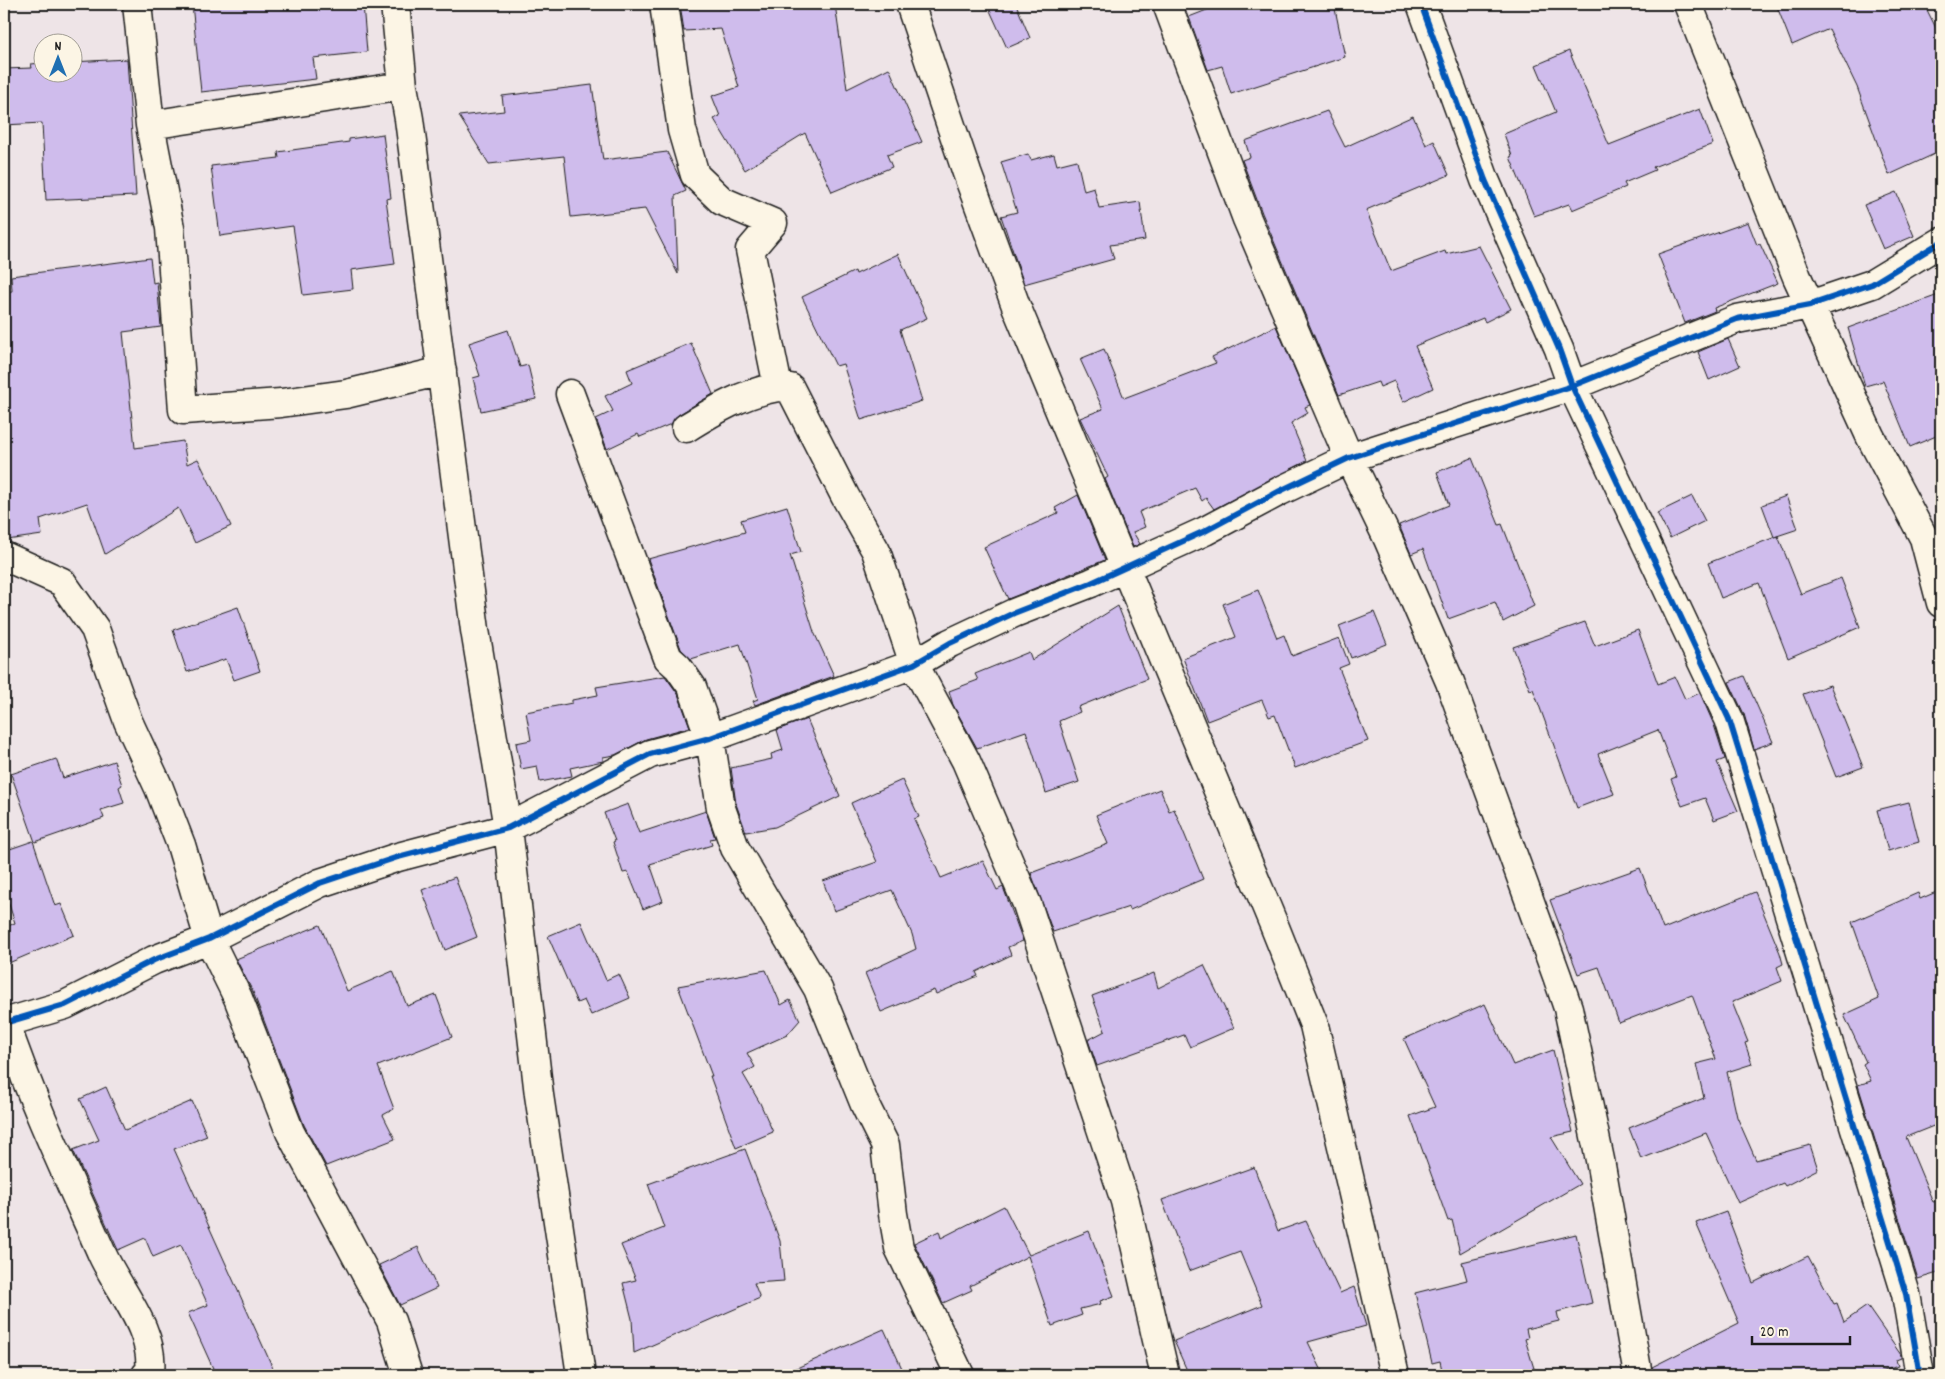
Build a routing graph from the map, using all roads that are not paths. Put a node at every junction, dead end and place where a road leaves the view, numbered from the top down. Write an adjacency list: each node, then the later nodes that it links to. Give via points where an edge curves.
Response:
1 (137, 4): 9 (street)
2 (395, 4): 8 (street)
3 (664, 4): 14 (street, via 682,130 695,175 722,201 774,223 750,250)
4 (910, 4): 19 (street, via 1016,306)
5 (1167, 4): 17 (street, via 1246,219)
6 (1421, 4): 13 (street, via 1485,180)
7 (1688, 4): 11 (street)
8 (403, 86): 9 (street); 12 (street)
9 (150, 125): 12 (street, via 170,228 183,410 281,403 346,394)
10 (1941, 242): 11 (street, via 1872,284)
11 (1810, 305): 13 (street, via 1737,319); 20 (street, via 1874,445 1924,538)
12 (442, 371): 23 (street, via 475,630)
13 (1572, 386): 17 (street); 33 (street, via 1729,719 1906,1294)
14 (778, 387): 16 (street, via 747,395); 21 (street, via 790,388 876,551)
15 (570, 394): 22 (street, via 668,658 678,666 692,688)
16 (686, 428)
17 (1349, 458): 19 (street, via 1205,532); 32 (street, via 1450,682 1568,1008 1600,1160)
18 (4, 556): 24 (street, via 62,582 95,629 128,721 181,845)
19 (1125, 567): 21 (street, via 1006,617); 31 (street, via 1314,1025)
20 (1941, 604)
21 (914, 664): 22 (street); 30 (street, via 966,761 1027,904 1125,1201)
22 (710, 738): 23 (street, via 650,754); 29 (street, via 721,808 735,848 818,989 865,1105 885,1145 899,1248)
23 (508, 828): 24 (street, via 398,857 320,883); 28 (street, via 538,1095)
24 (209, 939): 25 (street, via 154,960 65,1005); 27 (street, via 238,998 290,1132 391,1321)
25 (4, 1023): 26 (street, via 38,1112 107,1264 138,1320 152,1355 150,1372)
26 (146, 1375)
27 (408, 1375)
28 (582, 1375)
29 (960, 1375)
30 (1165, 1375)
31 (1395, 1375)
32 (1638, 1375)
33 (1920, 1375)

